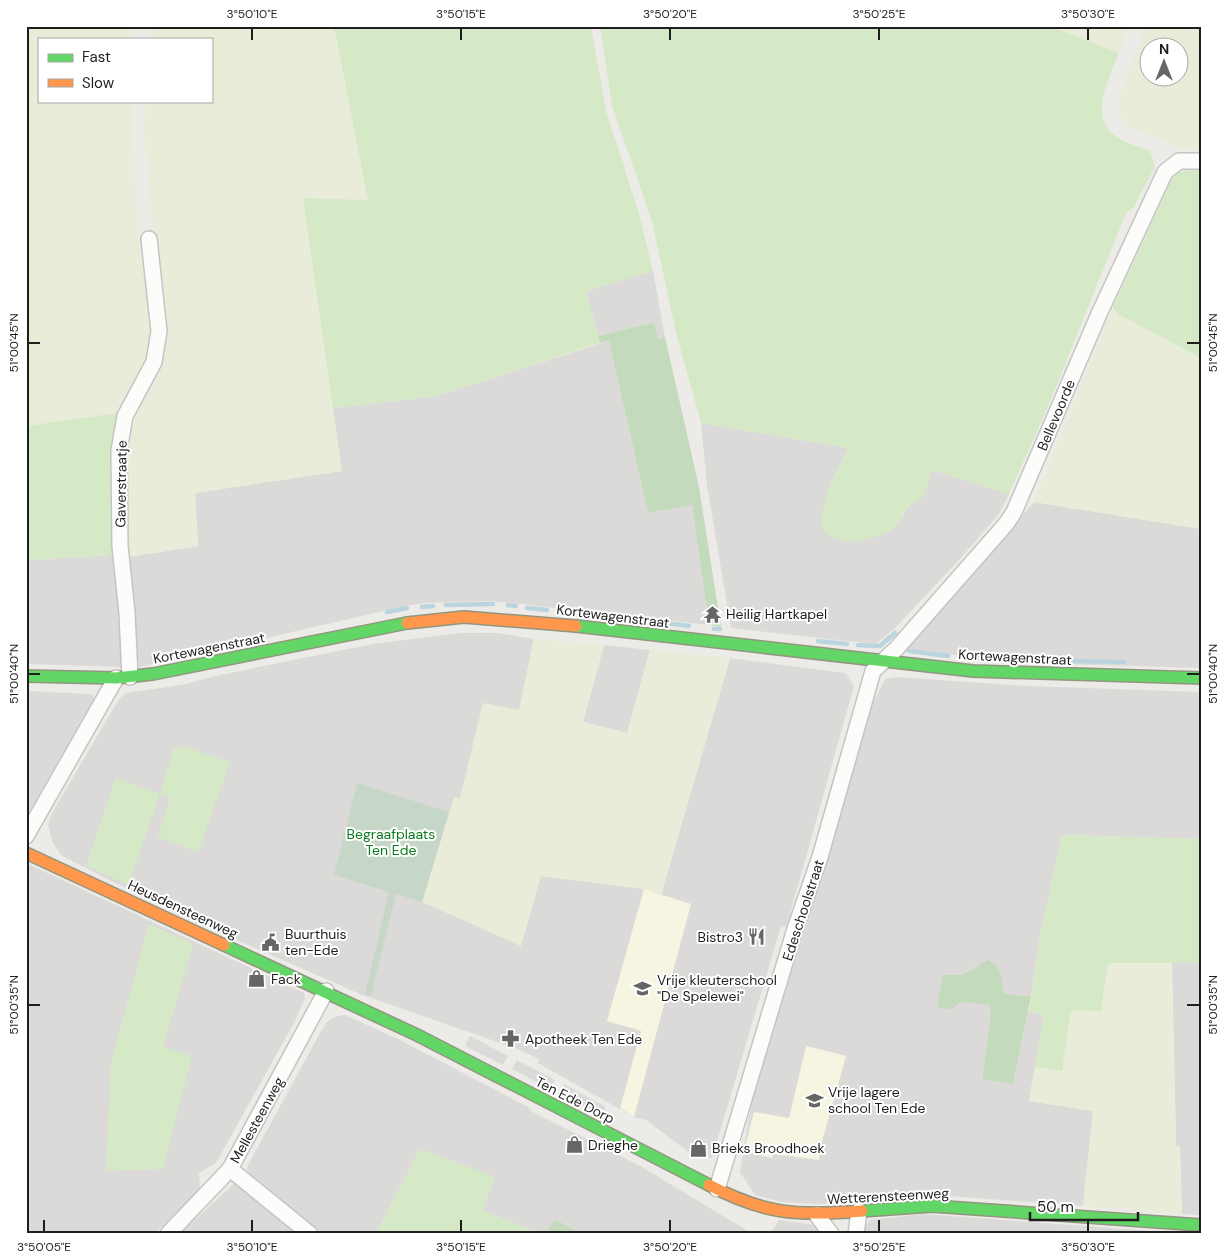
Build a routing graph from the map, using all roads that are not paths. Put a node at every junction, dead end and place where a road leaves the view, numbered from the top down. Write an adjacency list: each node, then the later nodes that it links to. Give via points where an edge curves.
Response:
1 (1201, 161): 3 (street, Bellevoorde, via 1179,161 1165,172 1099,314 1014,512)
2 (149, 239): 5 (street, Gaverstraatje, via 159,331 156,355 125,416 119,451 120,546 127,613)
3 (882, 662): 5 (street, Kortewagenstraat, via 521,620 464,618 422,620); 6 (street, Kortewagenstraat, via 1011,673); 11 (street, Edeschoolstraat, via 873,671 820,857)
4 (26, 676): 5 (street, Kortewagenstraat)
5 (123, 678): 7 (street)
6 (1201, 678)
7 (26, 836)
8 (26, 853): 9 (street, Heusdensteenweg)
9 (326, 991): 10 (street, Mellesteenweg); 11 (street, Ten Ede Dorp)
10 (230, 1169): 15 (street, Mellesteenweg); 16 (street)
11 (717, 1188): 13 (street, Ten Ede Dorp, via 740,1201 769,1210)
12 (859, 1211): 13 (street, Wetterensteenweg); 14 (street, Wetterensteenweg, via 942,1206); 18 (street)
13 (817, 1215): 17 (street)
14 (1201, 1225)
15 (168, 1234)
16 (310, 1234)
17 (831, 1234)
18 (856, 1234)

